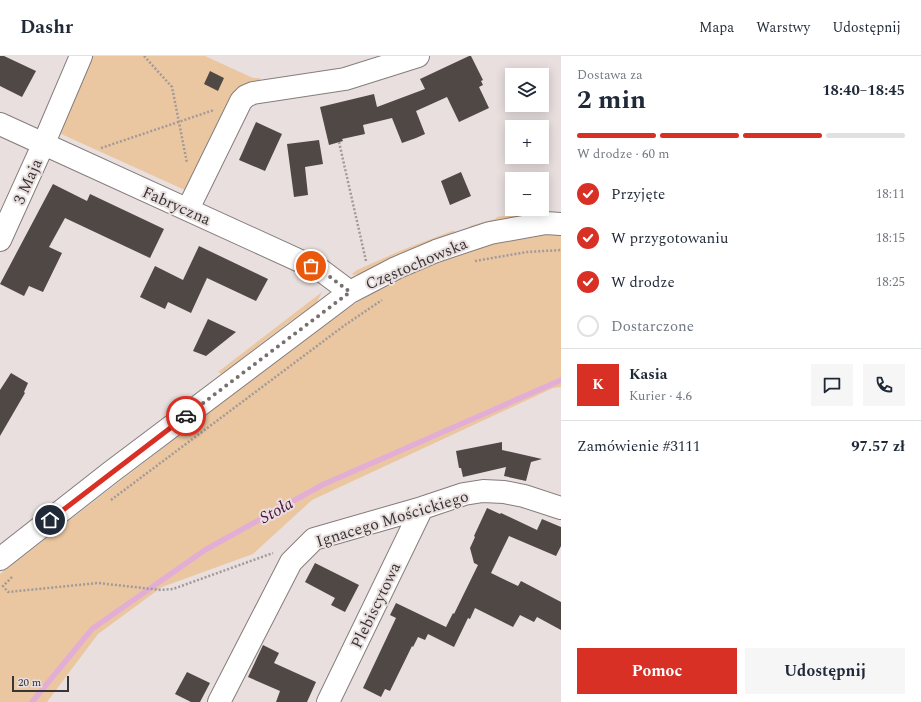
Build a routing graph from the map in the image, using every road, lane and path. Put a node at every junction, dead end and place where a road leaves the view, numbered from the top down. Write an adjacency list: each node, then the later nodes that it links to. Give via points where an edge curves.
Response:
1 (81, 56): 8 (street, 3 Maja)
2 (144, 56): 5 (path, via 172,87)
3 (418, 56): 4 (street, via 345,78 253,93)
4 (241, 101): 5 (path); 11 (street)
5 (179, 122): 9 (path); 10 (path)
6 (0, 124): 8 (street, Fabryczna)
7 (339, 142): 16 (path)
8 (43, 144): 11 (street, Fabryczna); 13 (street, 3 Maja)
9 (99, 149)
10 (188, 167)
11 (188, 209): 17 (street, Fabryczna, via 322,271)
12 (561, 224): 17 (street, Częstochowska, via 546,223 490,233 436,251)
13 (0, 240)
14 (561, 250): 15 (path, via 527,252)
15 (473, 262)
16 (367, 264)
17 (350, 292): 23 (street, Częstochowska)
18 (387, 297): 19 (path, via 338,330)
19 (107, 504)
20 (422, 508): 21 (street, Ignacego Mościckiego, via 464,494 483,491 524,496); 27 (street, Ignacego Mościckiego, via 314,539 291,562); 28 (street, Plebiscytowa)
21 (561, 508)
22 (276, 551): 25 (path, via 185,585 161,590 98,584 8,592 3,586)
23 (0, 558)
24 (12, 576): 25 (path)
25 (9, 581): 26 (path)
26 (0, 587)
27 (219, 702)
28 (328, 702)

